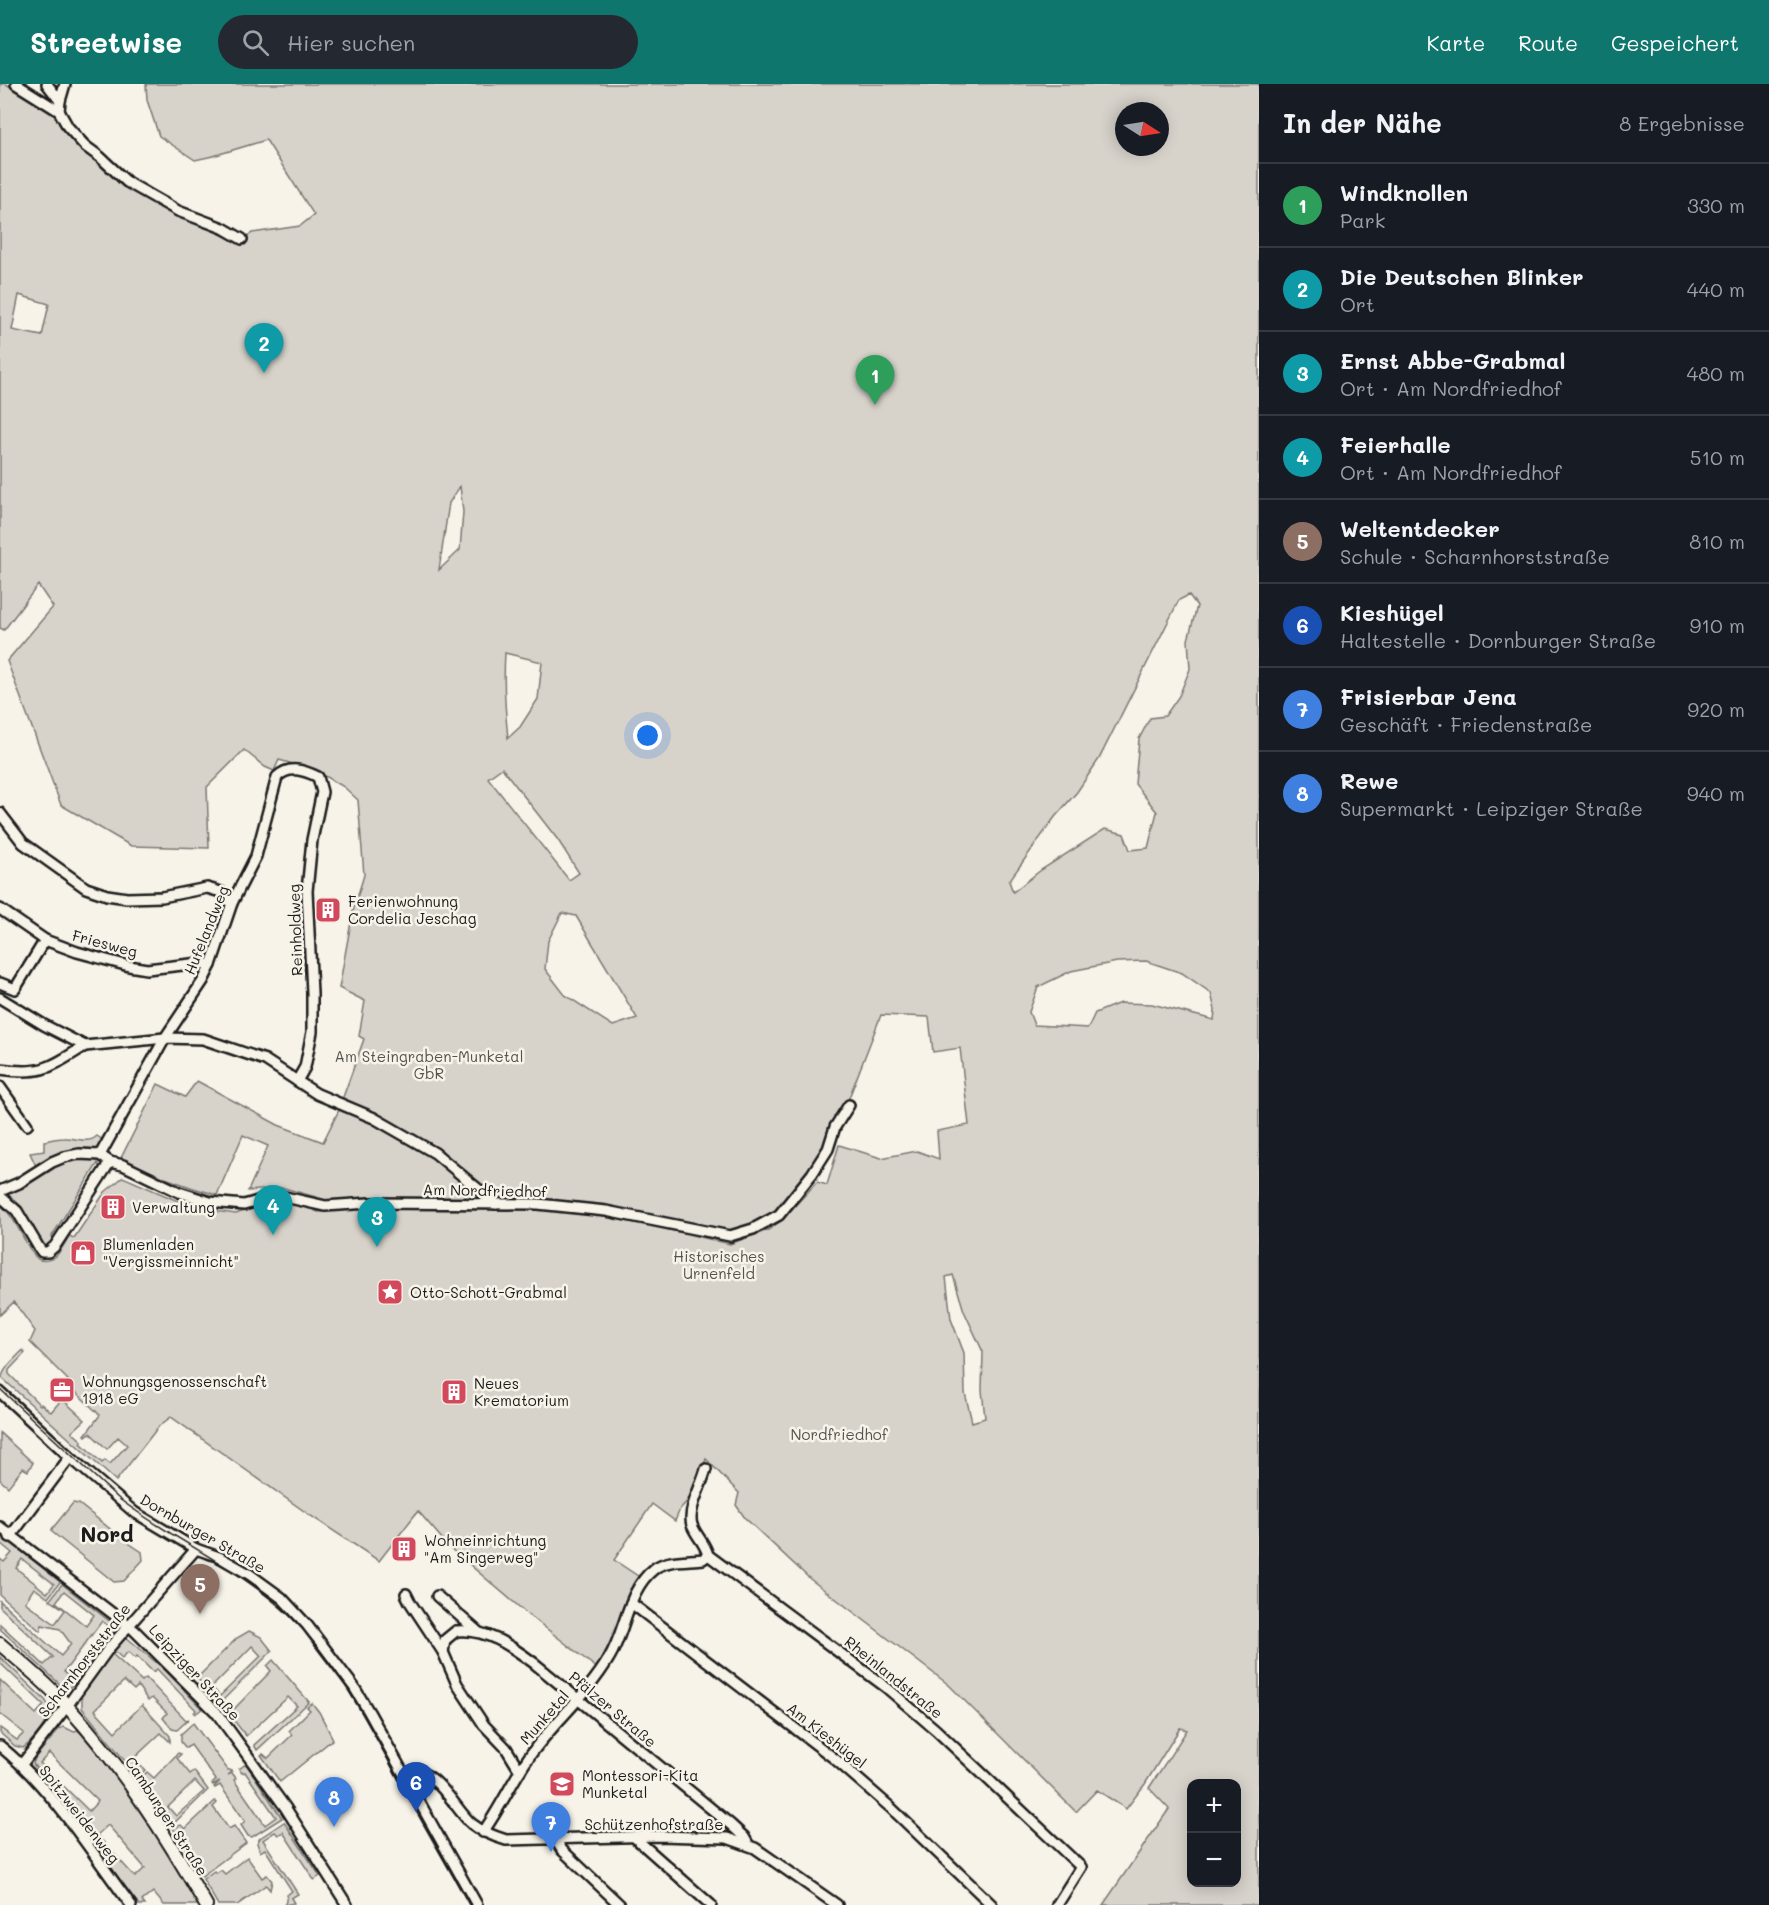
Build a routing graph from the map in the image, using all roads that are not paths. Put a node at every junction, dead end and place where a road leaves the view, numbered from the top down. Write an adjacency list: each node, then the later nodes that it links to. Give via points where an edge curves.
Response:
1 (15, 84): 5 (street)
2 (47, 84): 4 (street)
3 (65, 84): 4 (street)
4 (60, 101): 5 (street)
5 (59, 111): 6 (street, via 85,146 127,182 178,211)
6 (243, 239)
7 (318, 777): 9 (street, Hufelandweg, via 298,770 277,777 256,856); 18 (street, Reinholdweg, via 322,792 307,891 312,1032)
8 (0, 813): 9 (street, via 23,843 86,888 127,898 162,897 207,888 221,892)
9 (232, 903): 12 (street, Hufelandweg)
10 (0, 909): 11 (street, Friesweg)
11 (45, 940): 12 (street, Friesweg, via 147,969); 13 (street, via 15,989)
12 (211, 965): 15 (street, Hufelandweg)
13 (0, 983)
14 (0, 998): 16 (street)
15 (165, 1038): 16 (street); 18 (street, via 203,1039 233,1048 265,1059); 22 (street, Hufelandweg)
16 (85, 1046): 17 (street, via 42,1071)
17 (0, 1069)
18 (297, 1081): 28 (street, via 435,1153)
19 (0, 1087): 21 (street)
20 (849, 1104): 28 (street, Am Nordfriedhof, via 828,1149 779,1215 730,1236 606,1211)
21 (27, 1125)
22 (100, 1155): 23 (street); 25 (street, via 64,1156)
23 (110, 1162): 27 (street, via 48,1252 42,1252 17,1211); 28 (street, Am Nordfriedhof, via 210,1202 244,1204 285,1197 325,1206)
24 (0, 1183): 25 (street)
25 (19, 1183): 26 (street)
26 (0, 1191)
27 (0, 1196)
28 (496, 1204)
29 (0, 1392): 30 (street, Dornburger Straße)
30 (70, 1457): 33 (street); 34 (street, Dornburger Straße, via 134,1512)
31 (706, 1469): 35 (street, via 690,1516)
32 (0, 1527): 33 (street, Leipziger Straße)
33 (10, 1537): 39 (street, Leipziger Straße)
34 (196, 1550): 39 (street, Scharnhorststraße); 48 (street, Dornburger Straße, via 219,1557 282,1598 354,1688)
35 (708, 1555): 38 (street, Munketal, via 654,1568); 61 (street, Rheinlandstraße, via 887,1688 1081,1867)
36 (406, 1594): 42 (street)
37 (437, 1596): 40 (street, Pfälzer Straße)
38 (631, 1603): 43 (street, Munketal, via 610,1657); 60 (street, Am Kieshügel, via 843,1766)
39 (128, 1625): 44 (street, Scharnhorststraße); 55 (street, Leipziger Straße, via 216,1712 285,1807)
40 (477, 1631): 42 (street, via 456,1630 445,1640); 43 (street, Pfälzer Straße, via 507,1644)
41 (0, 1644): 44 (main road, Camburger Straße)
42 (443, 1652): 47 (street, via 457,1684)
43 (579, 1700): 47 (street, Munketal); 52 (street, Pfälzer Straße)
44 (67, 1706): 46 (street, Scharnhorststraße); 54 (main road, Camburger Straße, via 139,1796)
45 (0, 1746): 46 (street, Spitzweidenweg)
46 (22, 1764): 53 (street, Spitzweidenweg)
47 (520, 1771): 49 (street, Munketal)
48 (405, 1774): 49 (street, Schützenhofstraße, via 417,1773 433,1779 470,1823); 56 (street, Dornburger Straße)
49 (483, 1832): 51 (street, Schützenhofstraße, via 506,1840)
50 (634, 1836): 51 (street, Schützenhofstraße); 52 (street, Schützenhofstraße, via 726,1838); 58 (street)
51 (555, 1839): 57 (street, via 561,1850)
52 (748, 1844): 59 (street, Schützenhofstraße)
53 (131, 1905)
54 (206, 1905)
55 (347, 1905)
56 (477, 1905)
57 (620, 1905)
58 (711, 1905)
59 (837, 1905)
60 (992, 1905)
61 (1057, 1905)

